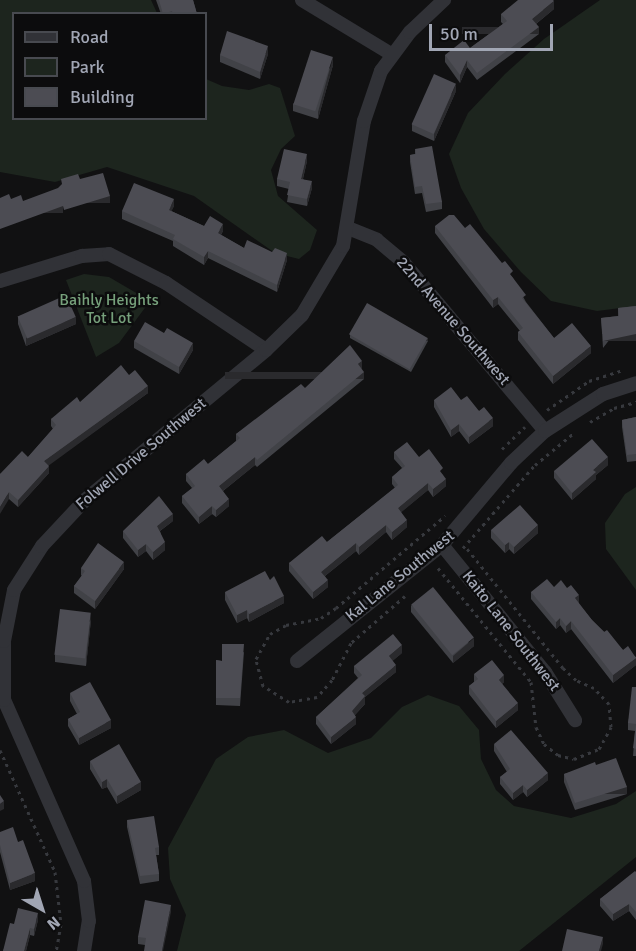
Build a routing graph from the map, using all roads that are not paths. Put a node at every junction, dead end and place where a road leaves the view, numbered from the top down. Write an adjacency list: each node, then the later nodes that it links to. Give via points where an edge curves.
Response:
1 (302, 0): 3 (street)
2 (444, 0): 3 (street, Folwell Drive Southwest)
3 (391, 54): 4 (street, Folwell Drive Southwest, via 364,121)
4 (348, 228): 6 (street, Folwell Drive Southwest, via 320,290 302,315); 8 (street, 22nd Avenue Southwest, via 377,240 404,263)
5 (0, 281): 6 (street, via 96,254 121,258)
6 (266, 350): 11 (street, Folwell Drive Southwest, via 101,485 42,546 14,590 4,641)
7 (636, 383): 8 (street, Kal Lane Southwest, via 603,394)
8 (545, 431): 9 (street, Kal Lane Southwest, via 511,463)
9 (442, 545): 10 (street, Kal Lane Southwest); 12 (street, Kaito Lane Southwest, via 545,672)
10 (297, 661)
11 (2, 701): 13 (street, Folwell Drive Southwest, via 84,881 89,921)
12 (575, 720)
13 (84, 951)

